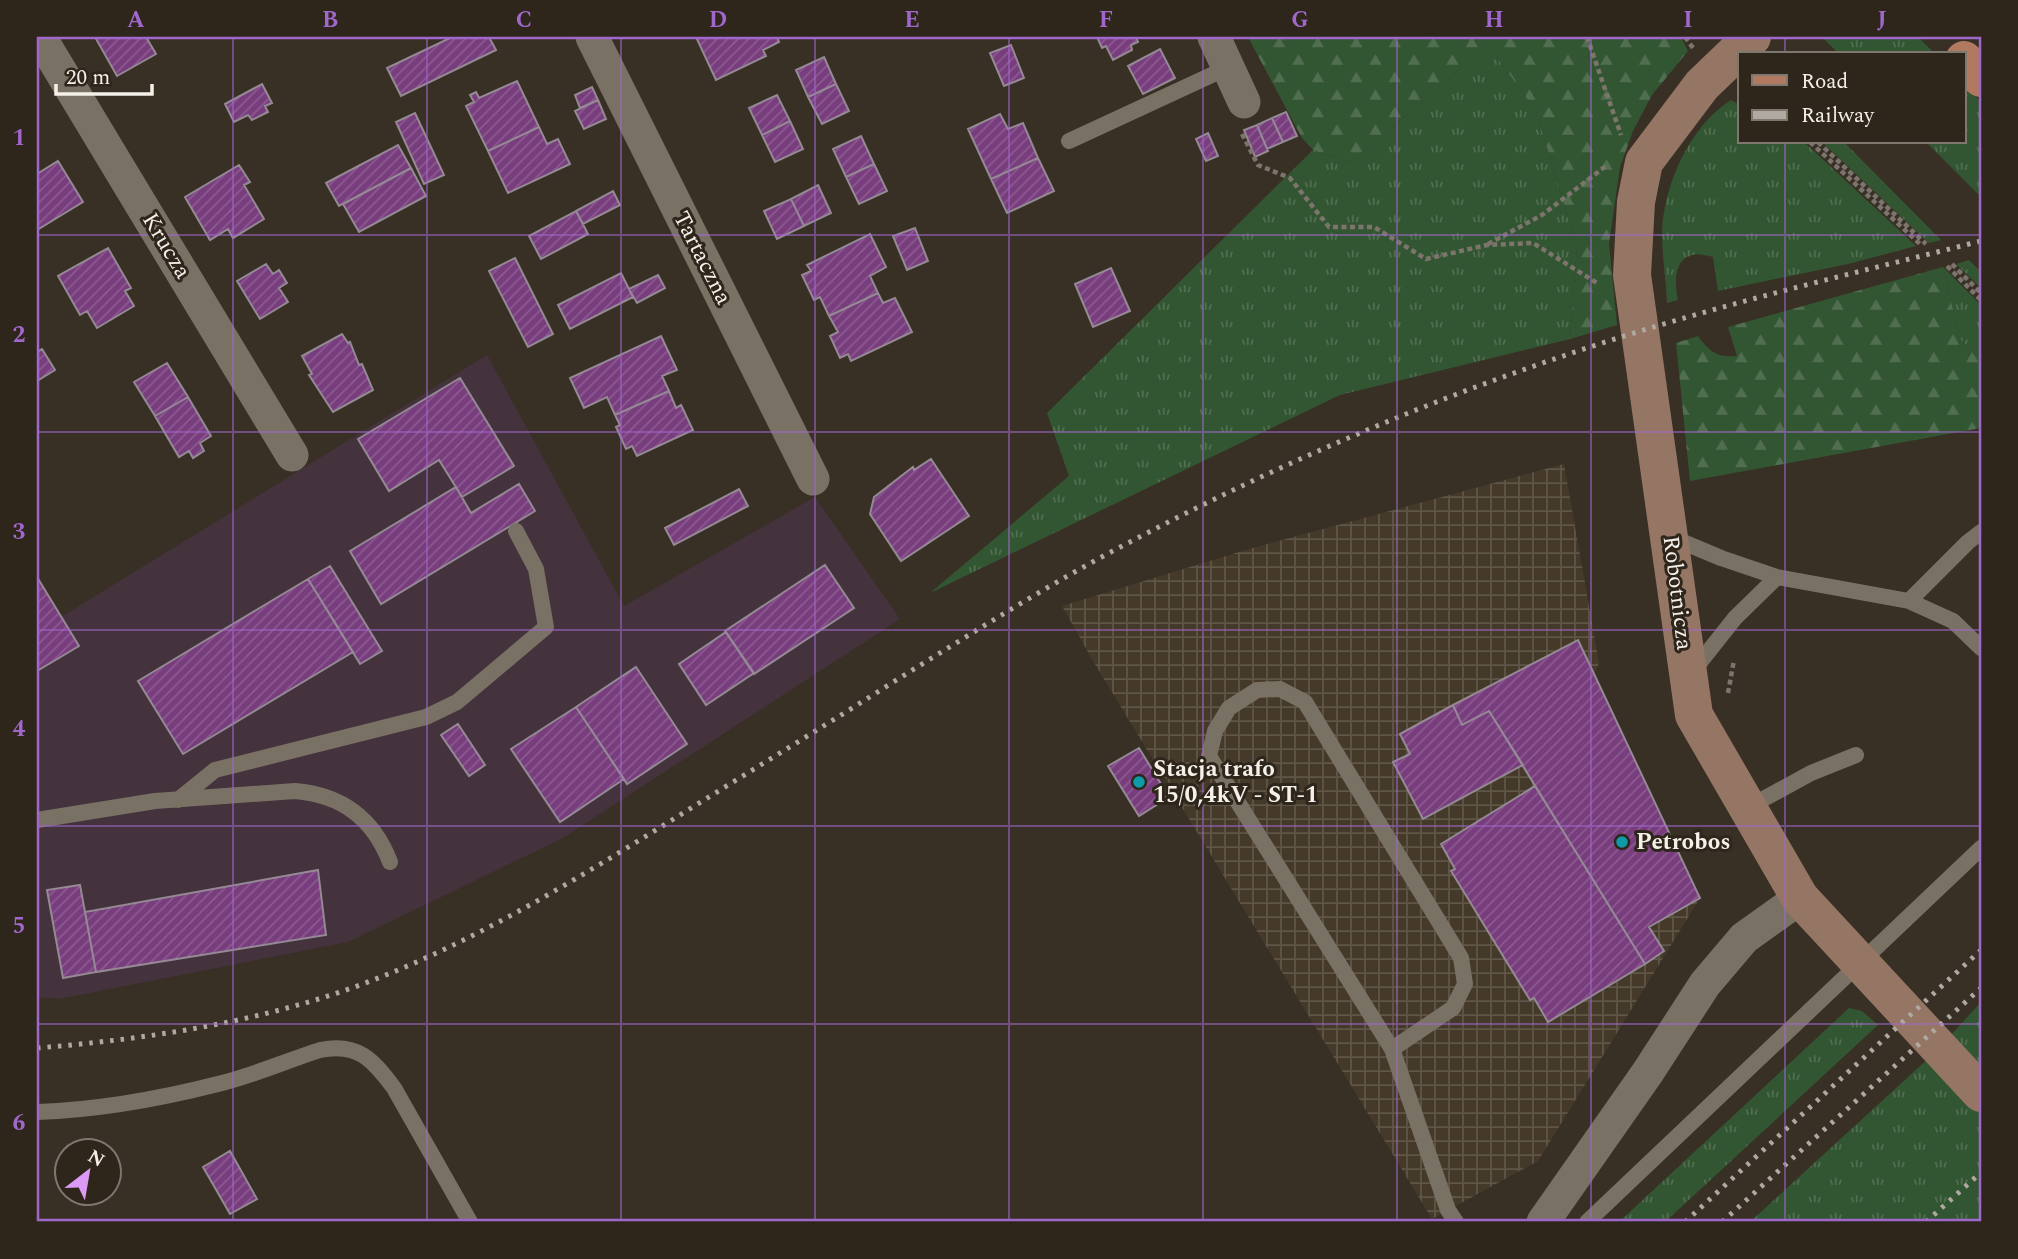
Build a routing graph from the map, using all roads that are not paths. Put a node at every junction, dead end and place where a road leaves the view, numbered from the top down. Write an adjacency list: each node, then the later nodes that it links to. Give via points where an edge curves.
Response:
1 (40, 37): 12 (street, Krucza)
2 (592, 37): 13 (street, Tartaczna)
3 (1214, 37): 8 (street)
4 (1752, 37): 16 (street, Robotnicza, via 1702,85 1644,162 1636,202 1632,275)
5 (1941, 37): 6 (main road)
6 (1956, 52)
7 (1966, 62): 9 (main road)
8 (1229, 67): 10 (street); 11 (lane)
9 (1981, 78)
10 (1244, 102)
11 (1069, 141)
12 (292, 455)
13 (813, 479)
14 (516, 531): 22 (lane, via 536,569 546,627 457,702 426,717 215,771)
15 (1981, 532): 18 (lane)
16 (1671, 537): 17 (lane); 20 (street, Robotnicza)
17 (1777, 577): 18 (lane); 20 (lane, via 1730,624)
18 (1909, 601): 19 (lane, via 1953,621)
19 (1981, 648)
20 (1688, 679): 23 (street, Robotnicza, via 1695,715)
21 (1856, 755): 23 (lane)
22 (178, 800): 24 (lane); 26 (lane, via 295,791 331,798 371,826)
23 (1747, 808): 27 (street, Robotnicza)
24 (37, 820)
25 (1981, 848): 34 (lane)
26 (390, 862)
27 (1800, 898): 29 (street, Robotnicza); 33 (street, via 1744,938 1705,984)
28 (1392, 1049): 28 (lane, via 1453,1008 1465,984 1461,958 1305,702 1280,689 1257,690 1229,708 1215,731 1209,756); 32 (lane)
29 (1981, 1093)
30 (37, 1112): 31 (lane, via 76,1111 220,1084 320,1050 351,1049 380,1068 394,1088)
31 (470, 1222)
32 (1456, 1222)
33 (1543, 1222)
34 (1587, 1222)

